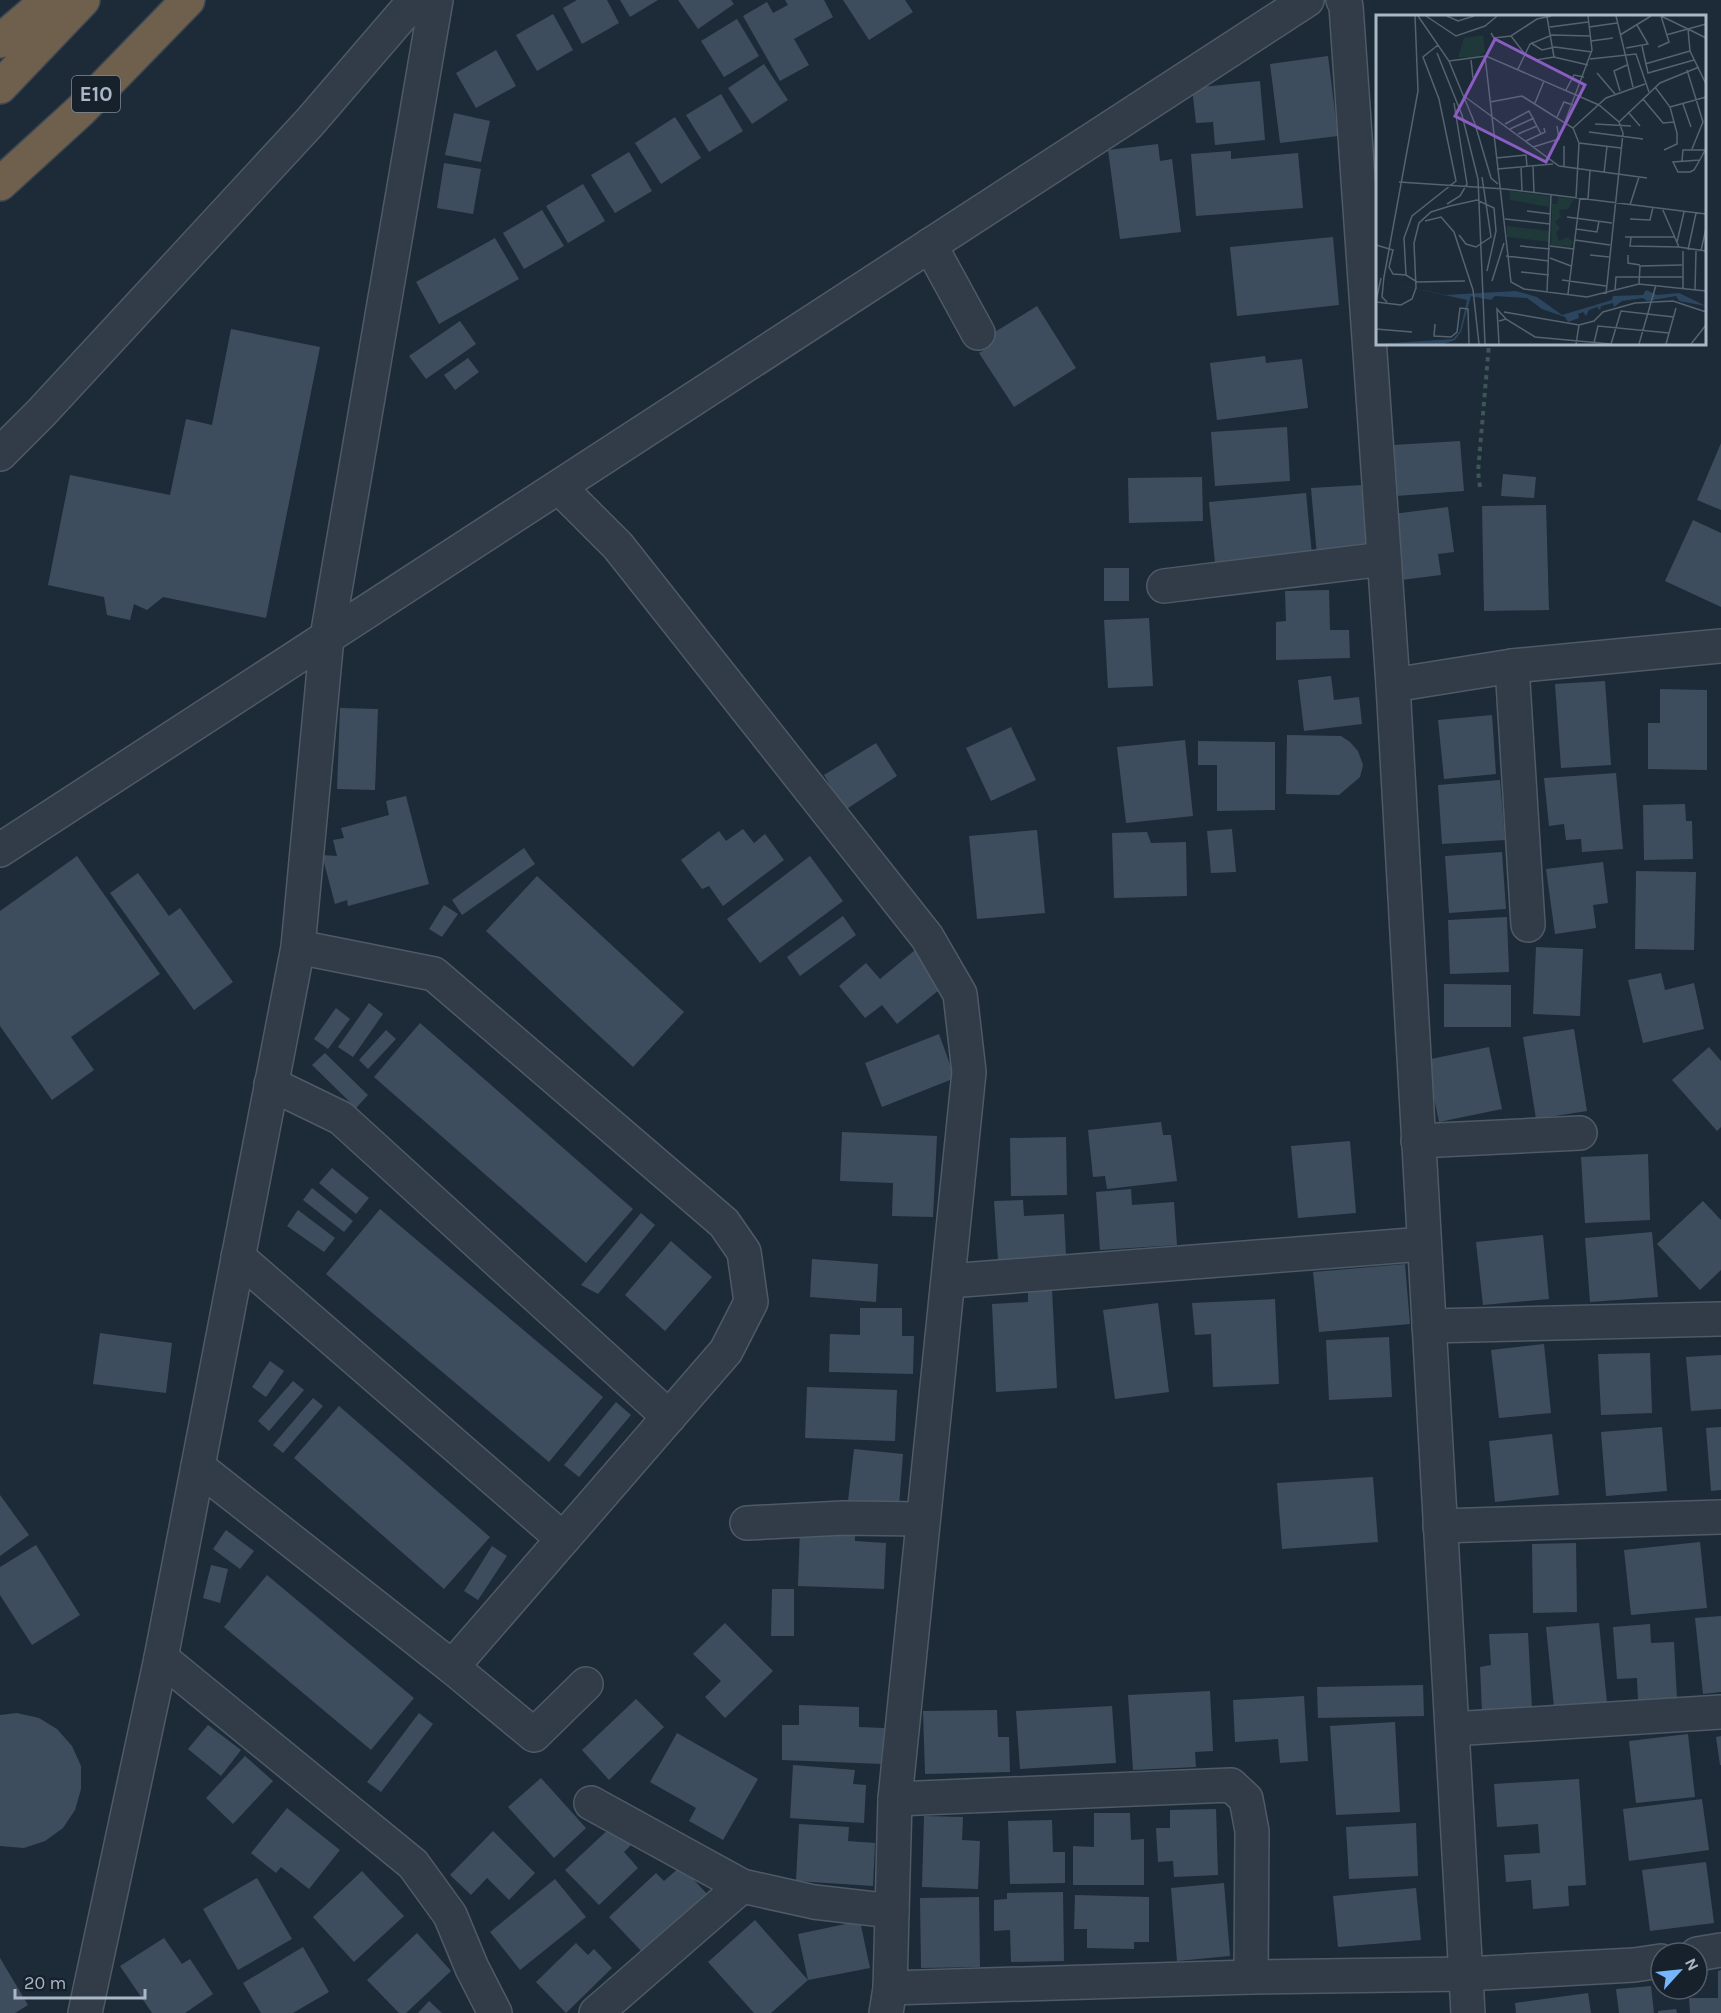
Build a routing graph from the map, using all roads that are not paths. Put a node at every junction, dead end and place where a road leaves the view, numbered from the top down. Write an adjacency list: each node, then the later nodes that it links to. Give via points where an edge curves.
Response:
1 (48, 0): 8 (highway)
2 (83, 0): 9 (highway)
3 (188, 0): 10 (highway, E10)
4 (415, 0): 15 (street, via 310,122)
5 (436, 0): 19 (street)
6 (1307, 0): 13 (street)
7 (1343, 0): 17 (street)
8 (0, 41)
9 (0, 87)
10 (81, 110): 11 (highway, E10); 12 (highway)
11 (0, 184)
12 (0, 193)
13 (930, 245): 14 (street); 16 (street)
14 (978, 333)
15 (0, 453)
16 (559, 487): 19 (street); 31 (street, via 618,546 927,937 960,994 969,1072)
17 (1384, 560): 18 (street); 22 (street)
18 (1164, 586)
19 (327, 637): 23 (street); 25 (street)
20 (1721, 646): 21 (street)
21 (1512, 666): 22 (street); 24 (street)
22 (1393, 685): 28 (street)
23 (0, 850)
24 (1528, 925)
25 (298, 947): 26 (street); 34 (street, via 434,974 724,1223 744,1252 750,1302 726,1351)
26 (271, 1084): 30 (street); 34 (street, via 341,1118)
27 (1580, 1133): 28 (street)
28 (1418, 1141): 29 (street)
29 (1424, 1244): 31 (street); 33 (street)
30 (238, 1257): 35 (street); 40 (street)
31 (949, 1281): 37 (street)
32 (1720, 1319): 33 (street)
33 (1428, 1326): 39 (street)
34 (669, 1417): 40 (street)
35 (198, 1467): 41 (street); 42 (street)
36 (1721, 1517): 39 (street)
37 (923, 1519): 38 (street); 46 (street)
38 (747, 1523)
39 (1440, 1526): 45 (street)
40 (563, 1539): 42 (street)
41 (161, 1658): 54 (street); 55 (street, via 413,1864 450,1915)
42 (452, 1667): 43 (street, via 534,1735)
43 (586, 1684)
44 (1721, 1712): 45 (street)
45 (1452, 1729): 51 (street)
46 (895, 1799): 49 (street); 52 (street, via 1231,1785 1246,1799 1252,1831)
47 (591, 1803): 48 (street)
48 (742, 1886): 49 (street, via 814,1902); 56 (street)
49 (892, 1911): 53 (street)
50 (1649, 1962): 51 (street)
51 (1466, 1974): 52 (street); 57 (street)
52 (1251, 1977): 53 (street)
53 (888, 2001)
54 (85, 2013)
55 (495, 2013)
56 (596, 2013)
57 (1468, 2013)

